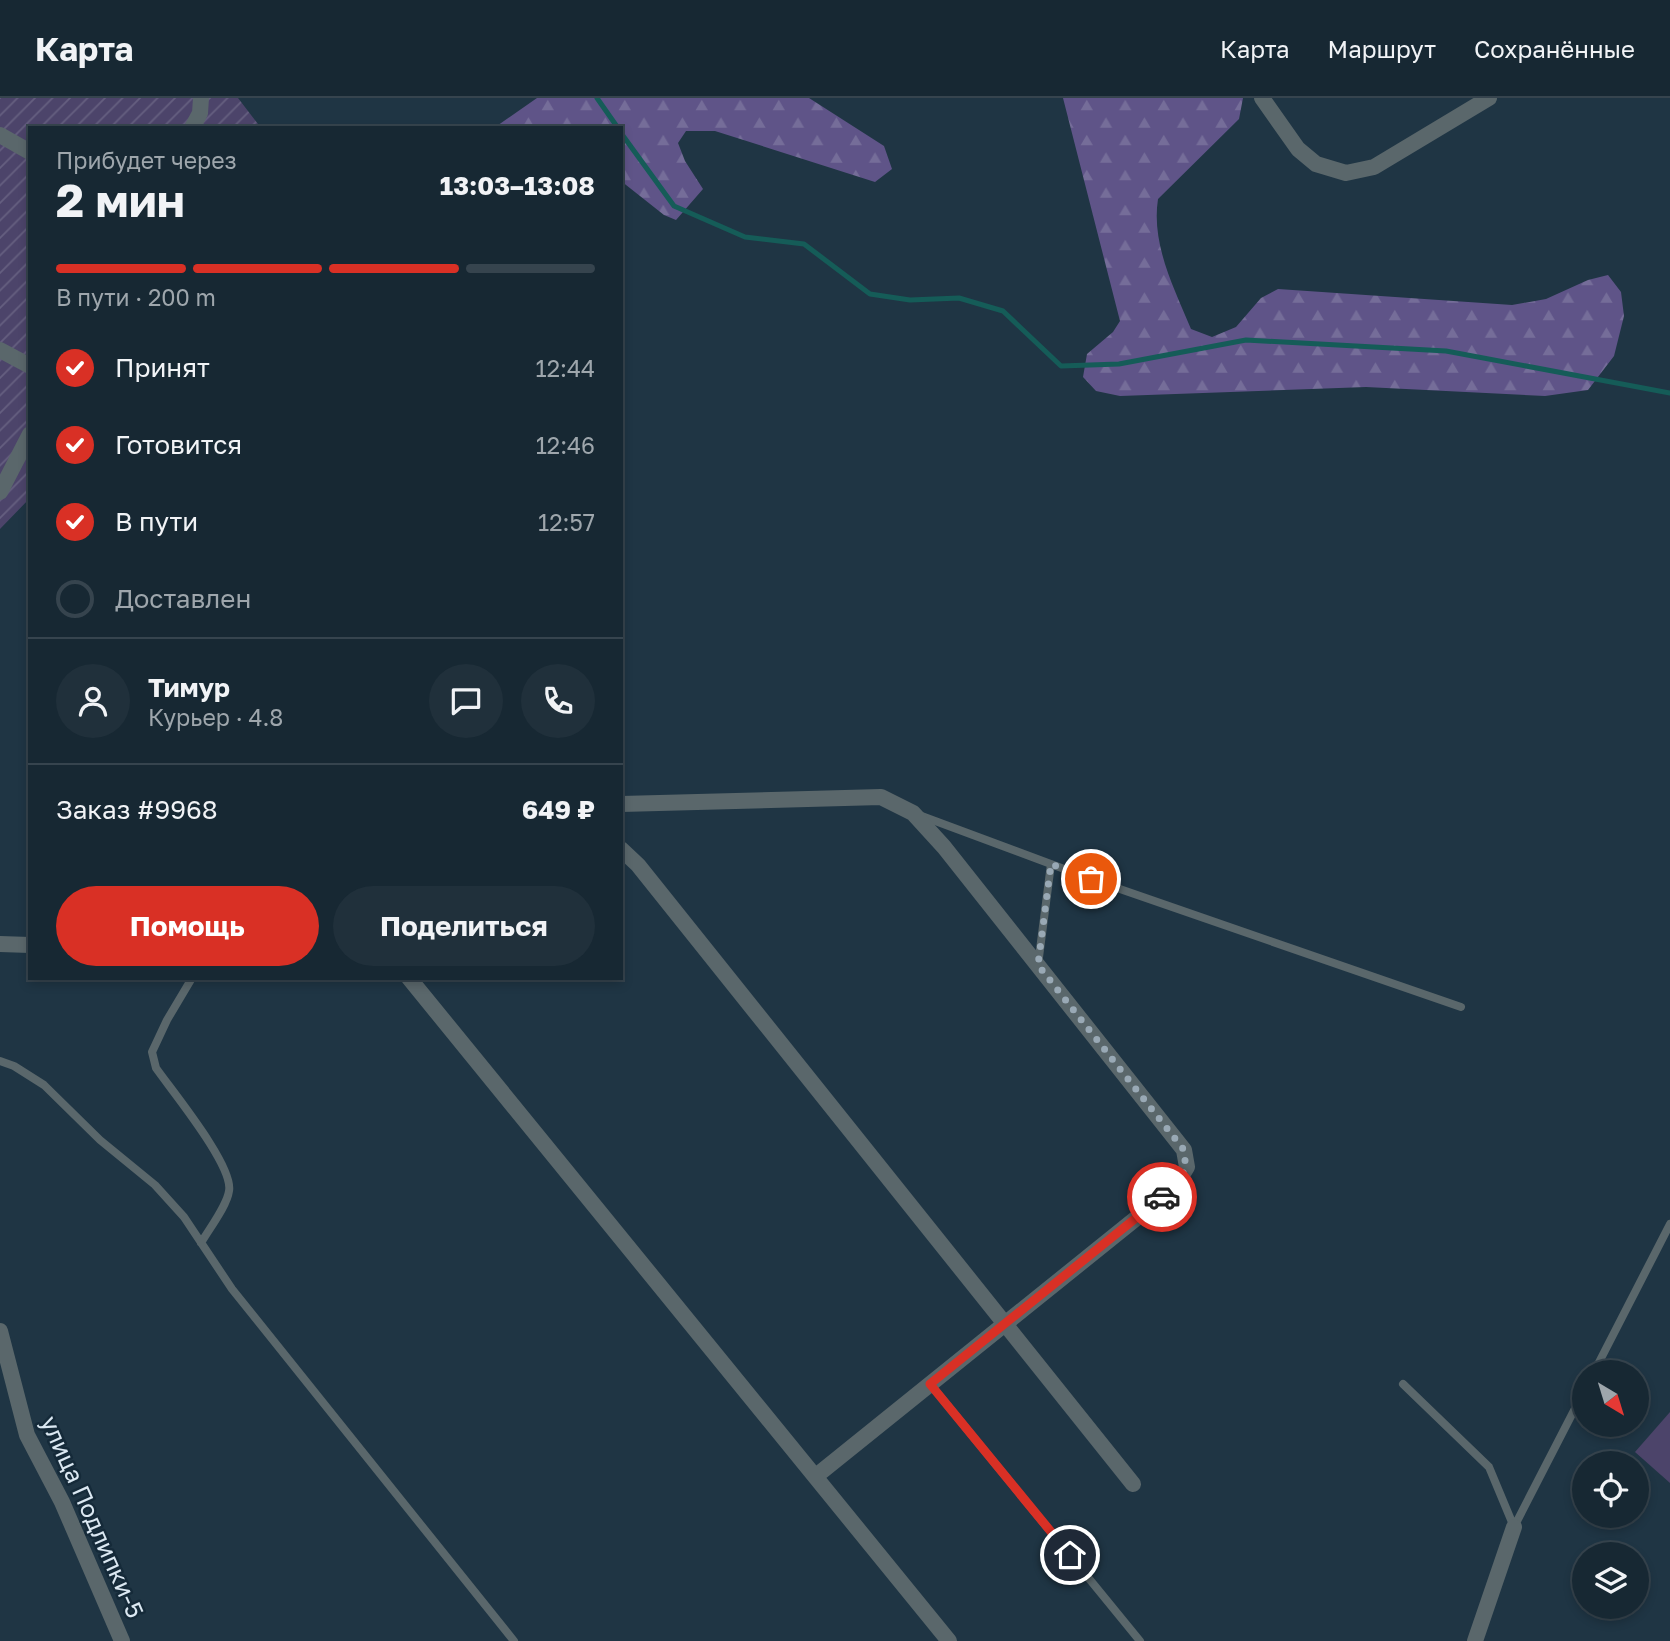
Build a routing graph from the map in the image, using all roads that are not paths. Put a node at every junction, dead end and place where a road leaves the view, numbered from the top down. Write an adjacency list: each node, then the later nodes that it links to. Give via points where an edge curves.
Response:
1 (201, 98): 4 (street)
2 (1262, 98): 3 (street, via 1298,149 1316,164 1346,173 1374,167)
3 (1489, 98)
4 (193, 126)
5 (0, 135): 6 (street)
6 (28, 151)
7 (0, 349): 8 (street)
8 (28, 365)
9 (28, 438): 10 (street)
10 (0, 492)
11 (623, 804): 12 (street, via 881,797)
12 (913, 813): 14 (lane); 17 (street)
13 (623, 851): 24 (street)
14 (1051, 864): 17 (lane); 20 (lane)
15 (0, 944): 16 (street)
16 (28, 945)
17 (1038, 965): 24 (street, via 1184,1150 1187,1167 1175,1187)
18 (191, 980): 23 (lane, via 152,1052 156,1068 230,1179 229,1194)
19 (411, 980): 30 (street)
20 (1461, 1007)
21 (0, 1061): 23 (lane, via 44,1085 155,1185)
22 (1670, 1224): 26 (lane)
23 (201, 1243): 34 (lane, via 232,1289)
24 (1005, 1323): 27 (street); 31 (street)
25 (0, 1331): 33 (street, улица Подлипки-5, via 27,1435 62,1502)
26 (1600, 1360)
27 (930, 1384): 30 (street); 36 (lane)
28 (1403, 1384): 32 (lane, via 1489,1466)
29 (1572, 1414): 32 (lane)
30 (816, 1476): 35 (street)
31 (1133, 1483)
32 (1514, 1527): 37 (street)
33 (122, 1641)
34 (514, 1641)
35 (949, 1641)
36 (1140, 1641)
37 (1475, 1641)

